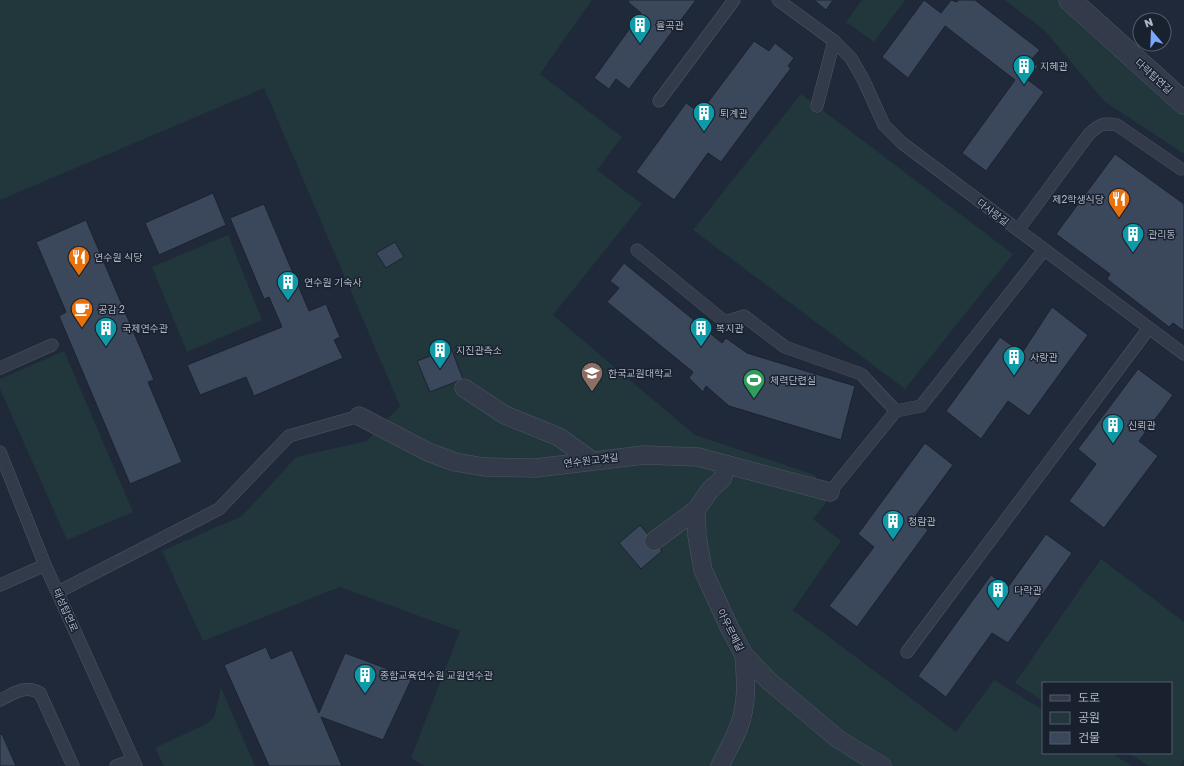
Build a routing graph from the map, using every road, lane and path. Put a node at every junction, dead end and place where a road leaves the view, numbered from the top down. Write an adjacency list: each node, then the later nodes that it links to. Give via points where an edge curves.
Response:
1 (734, 0): 5 (lane)
2 (778, 0): 4 (lane, 다사랑길)
3 (1070, 0): 6 (street, 다락탑연길)
4 (834, 42): 7 (lane); 9 (lane, 다사랑길, via 850,58 863,79 884,126 902,143)
5 (659, 101)
6 (1184, 103)
7 (817, 106)
8 (1181, 169): 9 (lane, via 1117,125 1107,123 1097,126)
9 (1018, 230): 11 (lane, 다사랑길)
10 (637, 250): 17 (lane, via 725,322 744,316 785,347 861,374)
11 (1044, 250): 12 (lane, 다사랑길); 17 (lane, via 921,406)
12 (1149, 328): 14 (lane, 다사랑길); 28 (lane)
13 (52, 345): 15 (lane)
14 (1184, 354)
15 (0, 368)
16 (464, 388): 20 (street, via 505,415 559,437)
17 (896, 411): 22 (lane)
18 (359, 416): 20 (street, 연수원고갯길, via 428,452 455,462 484,467 536,468); 27 (lane, via 289,436 218,509)
19 (0, 452): 25 (lane, 태성탑연로)
20 (591, 460): 21 (street, 연수원고갯길, via 652,455 698,457)
21 (727, 465): 22 (street, 연수원고갯길); 23 (street, via 722,479 710,490)
22 (830, 492)
23 (696, 510): 24 (street); 29 (street, 아우르메길, via 697,536 703,570)
24 (654, 541)
25 (45, 565): 26 (lane); 27 (lane, 태성탑연로)
26 (0, 585)
27 (58, 592): 31 (lane, 태성탑연로)
28 (907, 652)
29 (744, 655): 34 (street, via 744,711); 35 (street, 아우르메길, via 775,686 838,738)
30 (0, 700): 32 (lane, via 26,689 34,689 40,693)
31 (134, 763): 33 (lane)
32 (73, 766)
33 (116, 766)
34 (720, 766)
35 (882, 766)

